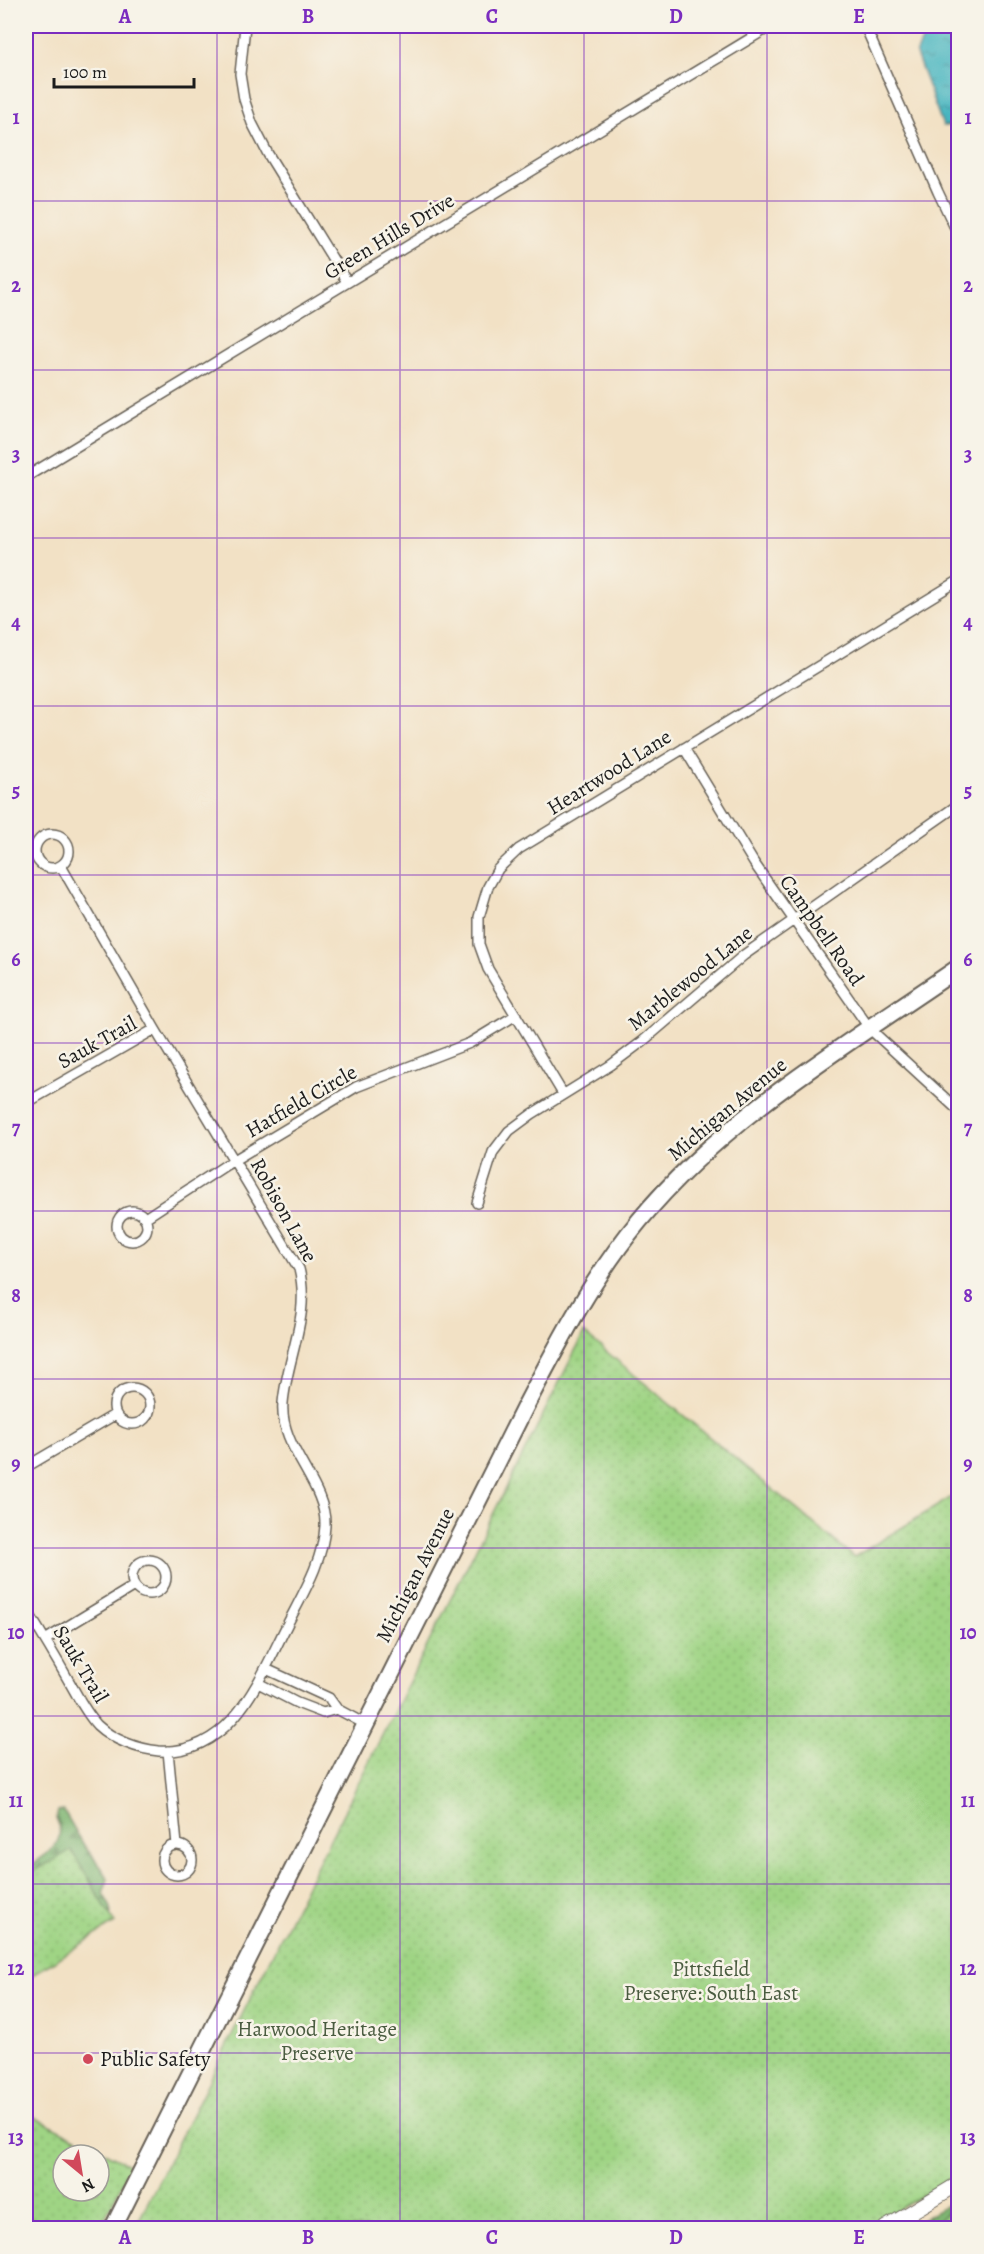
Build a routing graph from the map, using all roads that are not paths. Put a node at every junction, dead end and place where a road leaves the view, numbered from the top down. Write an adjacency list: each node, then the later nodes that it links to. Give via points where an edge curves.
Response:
1 (244, 26): 5 (street, via 240,74 252,123)
2 (771, 26): 5 (street, Green Hills Drive)
3 (865, 26): 4 (street)
4 (958, 234)
5 (347, 282): 6 (street, Green Hills Drive)
6 (26, 477)
7 (958, 583): 8 (street, Heartwood Lane)
8 (684, 748): 11 (street, Campbell Road); 13 (street, Heartwood Lane, via 519,849 498,868 479,916 479,944 488,969)
9 (958, 805): 11 (street, Marblewood Lane)
10 (61, 866): 14 (street, Robison Lane)
11 (793, 919): 15 (street, Campbell Road); 16 (street, Marblewood Lane, via 643,1041)
12 (958, 968): 15 (highway, Michigan Avenue)
13 (516, 1015): 16 (street, Heartwood Lane); 19 (street, Hatfield Circle, via 470,1043 356,1087)
14 (155, 1029): 17 (street, Sauk Trail); 19 (street, Robison Lane)
15 (870, 1029): 18 (street, Campbell Road); 30 (highway, Michigan Avenue, via 785,1087 713,1144 645,1214 609,1261 566,1327)
16 (563, 1094): 20 (street, Marblewood Lane, via 509,1131 493,1152)
17 (26, 1103)
18 (958, 1110)
19 (235, 1160): 21 (street, Hatfield Circle); 27 (street, Robison Lane, via 291,1253 302,1283 304,1298 283,1404 286,1431 322,1506 325,1524 318,1560)
20 (477, 1203)
21 (145, 1218)
22 (116, 1414): 22 (street, via 126,1423 138,1423 147,1416 150,1399 143,1390 126,1388 116,1396); 23 (street)
23 (26, 1467)
24 (134, 1586): 26 (street)
25 (26, 1609): 26 (street, Sauk Trail)
26 (45, 1640): 31 (street, Sauk Trail, via 98,1725 133,1746)
27 (267, 1669): 28 (street, Sauk Trail); 29 (street, via 329,1698)
28 (258, 1683): 29 (street, via 323,1713); 31 (street, Sauk Trail, via 222,1731 197,1744)
29 (338, 1709): 30 (street)
30 (365, 1724): 34 (highway, Michigan Avenue)
31 (168, 1751): 32 (street)
32 (177, 1845)
33 (958, 2184): 35 (main road)
34 (113, 2229)
35 (885, 2229)

